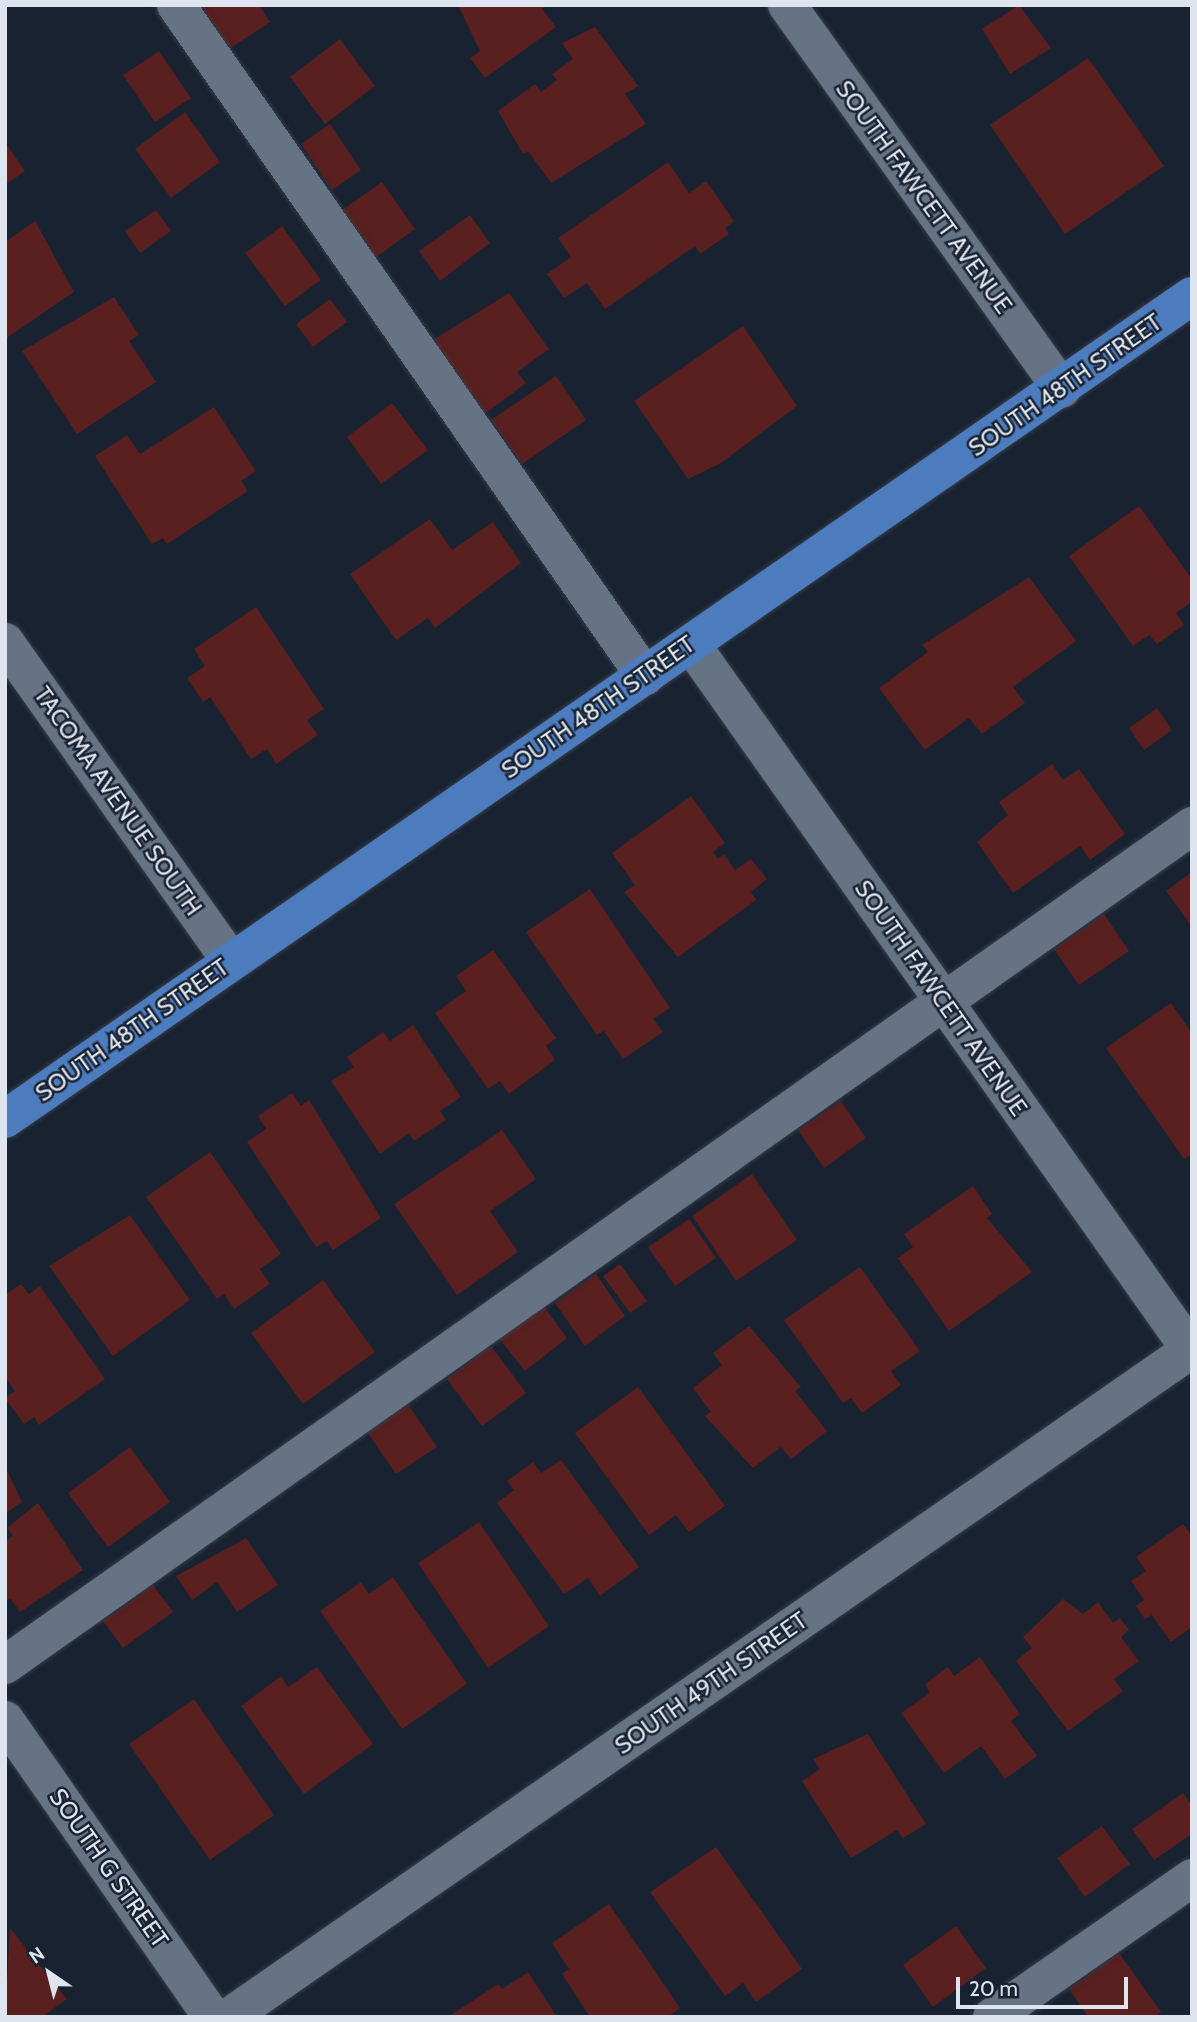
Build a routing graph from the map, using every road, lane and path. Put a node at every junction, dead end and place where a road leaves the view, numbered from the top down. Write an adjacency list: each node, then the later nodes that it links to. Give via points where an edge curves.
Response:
1 (176, 5): 7 (street)
2 (787, 5): 4 (street, SOUTH FAWCETT AVENUE)
3 (1192, 296): 4 (main road, SOUTH 48TH STREET)
4 (1062, 389): 6 (main road, SOUTH 48TH STREET)
5 (5, 642): 9 (street, TACOMA AVENUE SOUTH)
6 (691, 644): 7 (main road, SOUTH 48TH STREET); 10 (street, SOUTH FAWCETT AVENUE)
7 (645, 676): 9 (main road, SOUTH 48TH STREET)
8 (1192, 826): 10 (street)
9 (230, 960): 11 (main road, SOUTH 48TH STREET)
10 (946, 1004): 12 (street, SOUTH FAWCETT AVENUE); 13 (street)
11 (5, 1119)
12 (1191, 1350): 17 (street, SOUTH 49TH STREET)
13 (5, 1665)
14 (5, 1720): 16 (street, SOUTH G STREET)
15 (1192, 1878): 18 (street)
16 (212, 2017)
17 (229, 2017)
18 (992, 2017)

